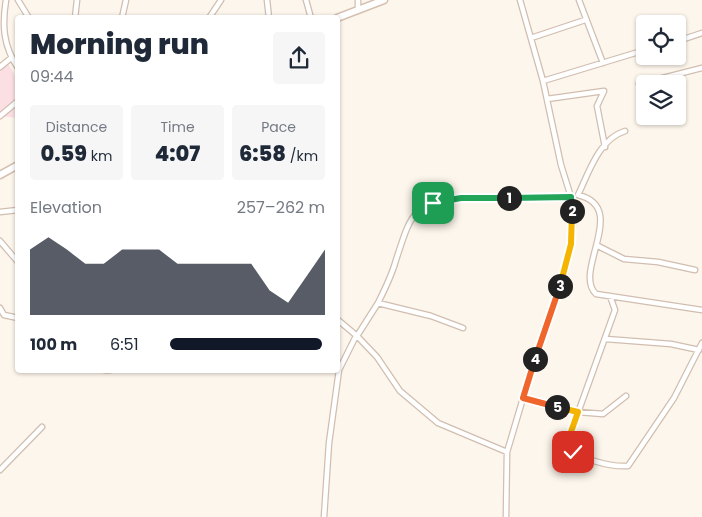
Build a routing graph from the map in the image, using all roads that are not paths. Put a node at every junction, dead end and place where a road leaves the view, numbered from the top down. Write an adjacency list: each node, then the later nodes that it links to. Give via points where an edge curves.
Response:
1 (6, 0): 25 (street, via 4,39)
2 (18, 0): 13 (street)
3 (77, 0): 14 (street)
4 (126, 0): 15 (street)
5 (221, 0): 16 (street)
6 (267, 0): 17 (street)
7 (306, 0): 18 (street)
8 (358, 0): 12 (street)
9 (384, 0): 12 (street)
10 (520, 0): 22 (street)
11 (579, 0): 20 (street)
12 (358, 10): 19 (street)
13 (27, 15)
14 (75, 15)
15 (123, 15)
16 (212, 15)
17 (269, 15)
18 (310, 15)
19 (340, 17)
20 (585, 20): 22 (street); 26 (street)
21 (702, 33): 23 (street)
22 (531, 38): 31 (street)
23 (686, 38)
24 (636, 53): 26 (street)
25 (11, 58): 27 (street); 28 (street)
26 (603, 63): 31 (street)
27 (15, 64)
28 (0, 67)
29 (702, 68): 30 (street)
30 (674, 75)
31 (543, 81): 32 (street)
32 (548, 99): 36 (street, via 604,91 597,106); 39 (street)
33 (15, 104): 34 (street)
34 (0, 116)
35 (625, 131): 36 (street, via 615,134)
36 (605, 147): 43 (street, via 596,156 578,195 593,200 599,210)
37 (15, 167): 38 (street)
38 (0, 175)
39 (571, 197): 47 (street, via 461,198 423,207 404,230 392,274); 61 (street, via 573,224 569,257)
40 (15, 210): 41 (street)
41 (0, 212)
42 (0, 242): 44 (street)
43 (598, 246): 45 (street, via 624,258); 46 (street, via 589,278 590,289 596,294)
44 (15, 259)
45 (695, 270)
46 (610, 296): 49 (street); 55 (street, via 615,310)
47 (378, 303): 53 (street); 54 (street)
48 (0, 308): 50 (street)
49 (702, 310)
50 (2, 314): 51 (street)
51 (15, 317)
52 (340, 322): 54 (street)
53 (463, 328)
54 (356, 336): 58 (street); 64 (street, via 377,357 400,391 438,424)
55 (606, 339): 57 (street, via 671,344); 62 (street)
56 (702, 343): 57 (street)
57 (699, 350): 62 (street, via 674,398 628,466 578,456 566,446)
58 (340, 368)
59 (339, 373): 66 (street)
60 (626, 396): 62 (street, via 603,414)
61 (523, 398): 62 (street); 64 (street)
62 (578, 412)
63 (42, 427): 65 (street)
64 (507, 452): 67 (street)
65 (0, 470)
66 (324, 517)
67 (506, 517)

